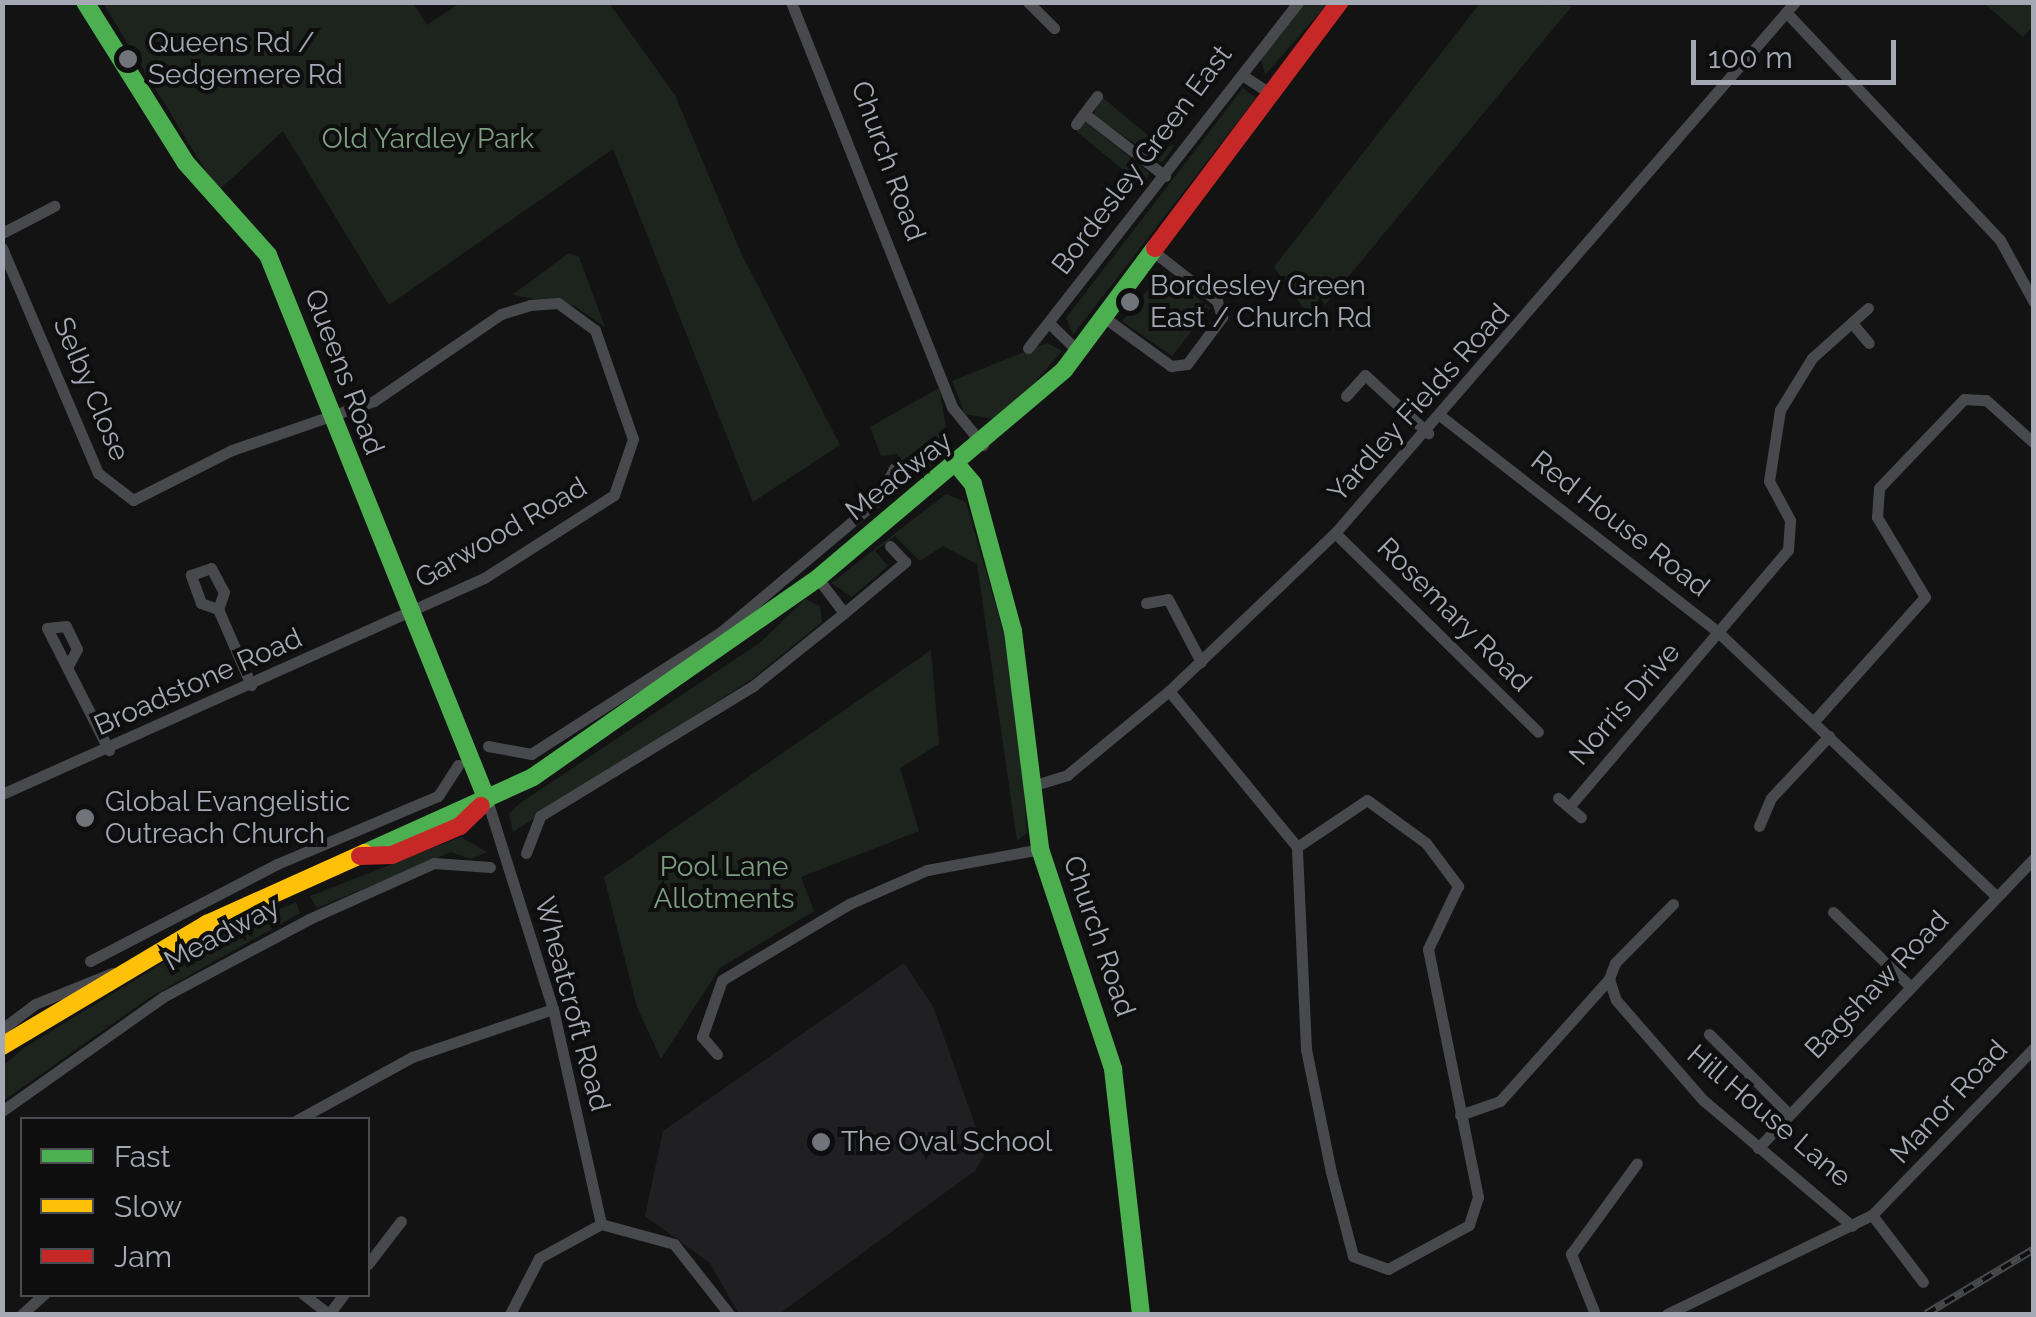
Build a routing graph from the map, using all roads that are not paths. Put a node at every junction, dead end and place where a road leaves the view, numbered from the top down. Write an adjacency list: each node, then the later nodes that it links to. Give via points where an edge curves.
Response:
1 (86, 2): 25 (street, Queens Road, via 186,163 268,256)
2 (792, 2): 29 (street, Church Road, via 952,407)
3 (1028, 2): 7 (street)
4 (1298, 2): 8 (street, Bordesley Green East)
5 (1340, 2): 9 (street)
6 (1791, 7): 16 (street, via 2000,240); 26 (street, Yardley Fields Road)
7 (1054, 28)
8 (1242, 74): 9 (street); 11 (street, Bordesley Green East)
9 (1274, 95): 15 (street)
10 (1097, 96): 11 (street, via 1081,120)
11 (1165, 176): 20 (street, Bordesley Green East)
12 (54, 206): 13 (street)
13 (2, 234)
14 (2, 248): 25 (street, Selby Close, via 98,473 117,494 150,498 232,450)
15 (1154, 252): 18 (street); 18 (street, via 1217,301 1222,316 1186,364 1171,366)
16 (2034, 302)
17 (1868, 308): 19 (street)
18 (1105, 318): 23 (street)
19 (1852, 323): 21 (street); 39 (street, Norris Drive, via 1812,358 1780,410 1770,481 1794,532)
20 (1051, 325): 22 (street, Bordesley Green East); 23 (street)
21 (1869, 342)
22 (1028, 348)
23 (1079, 352): 29 (street)
24 (1346, 396): 27 (street, via 1365,375)
25 (331, 415): 37 (street, Queens Road); 37 (street, Garwood Road, via 374,401 516,307 558,304 595,330 633,439 614,495)
26 (1442, 417): 27 (street, Yardley Fields Road); 39 (street, Red House Road)
27 (1428, 432): 32 (street, Yardley Fields Road)
28 (2034, 443): 44 (street, via 1986,400 1964,399 1879,488 1878,517 1924,597)
29 (983, 445): 30 (street, Meadway)
30 (958, 466): 34 (street, Meadway); 51 (street, Church Road, via 973,484 1013,631)
31 (894, 468): 34 (street, Meadway, via 878,500)
32 (1335, 533): 40 (street, Yardley Fields Road); 46 (street, Rosemary Road)
33 (890, 546): 38 (street, Meadway, via 904,562)
34 (813, 571): 38 (street); 45 (street, Meadway)
35 (1146, 603): 40 (street, via 1168,598)
36 (218, 608): 42 (street)
37 (413, 613): 42 (street, Broadstone Road); 54 (street, Queens Road)
38 (844, 613): 62 (street, Meadway, via 753,686 540,816)
39 (1719, 633): 44 (street, Red House Road); 55 (street, Norris Drive)
40 (1200, 662): 43 (street, Yardley Fields Road)
41 (69, 664): 49 (street)
42 (251, 685): 49 (street, Broadstone Road)
43 (1169, 692): 51 (street, Yardley Fields Road, via 1067,775); 59 (street)
44 (1816, 720): 47 (street, Red House Road)
45 (602, 721): 48 (street, Meadway, via 532,754); 54 (street, Meadway)
46 (1538, 732)
47 (1829, 736): 57 (street, via 1771,798); 65 (street, Red House Road)
48 (488, 746)
49 (109, 750): 52 (street, Broadstone Road)
50 (458, 765): 58 (street, Meadway, via 438,796)
51 (1035, 785): 60 (street, Church Road)
52 (2, 794)
53 (1558, 798): 55 (street, Norris Drive)
54 (488, 800): 61 (street, Meadway, via 460,826 409,848); 72 (street, Wheatcroft Road)
55 (1569, 808): 56 (street, Norris Drive)
56 (1580, 817)
57 (1759, 826)
58 (356, 830): 61 (street); 69 (street, Meadway)
59 (1297, 847): 79 (street, via 1367,800 1450,870 1455,904 1428,949); 79 (street, via 1306,1049 1360,1265 1388,1269 1468,1225 1478,1197)
60 (1040, 849): 77 (street, via 927,870 849,904 722,980 702,1037); 96 (street, Church Road, via 1113,1069)
61 (356, 853): 69 (street, Meadway)
62 (526, 853)
63 (2034, 858): 65 (street, Bagshaw Road)
64 (490, 866): 78 (street, Meadway, via 434,863 310,920 162,996)
65 (1997, 897): 71 (street, Bagshaw Road)
66 (1673, 904): 70 (street, via 1647,924)
67 (1833, 912): 71 (street)
68 (90, 961): 69 (street, Meadway)
69 (123, 961): 73 (street, Meadway); 75 (street, Meadway)
70 (1609, 979): 79 (street, via 1500,1101); 82 (street, Hill House Lane, via 1652,1047)
71 (1910, 986): 80 (street, Bagshaw Road)
72 (553, 1008): 81 (street, via 412,1056); 86 (street, Wheatcroft Road)
73 (2, 1028)
74 (1710, 1034): 80 (street)
75 (2, 1046)
76 (2034, 1048): 84 (street, Manor Road)
77 (717, 1054)
78 (2, 1111)
79 (1460, 1114)
80 (1789, 1114): 82 (street, Bagshaw Road)
81 (302, 1117)
82 (1758, 1148): 87 (street, Hill House Lane)
83 (1637, 1162): 97 (street, via 1571,1254)
84 (1872, 1214): 87 (street, Manor Road); 89 (street, Hill House Lane)
85 (401, 1221): 88 (street)
86 (601, 1224): 92 (street, via 674,1244); 95 (street, via 539,1258)
87 (1852, 1226): 98 (street, Manor Road)
88 (370, 1261)
89 (1923, 1282)
90 (41, 1297): 93 (street)
91 (308, 1297): 94 (street)
92 (726, 1313)
93 (22, 1314)
94 (329, 1314)
95 (510, 1314)
96 (1140, 1314)
97 (1595, 1314)
98 (1667, 1314)

